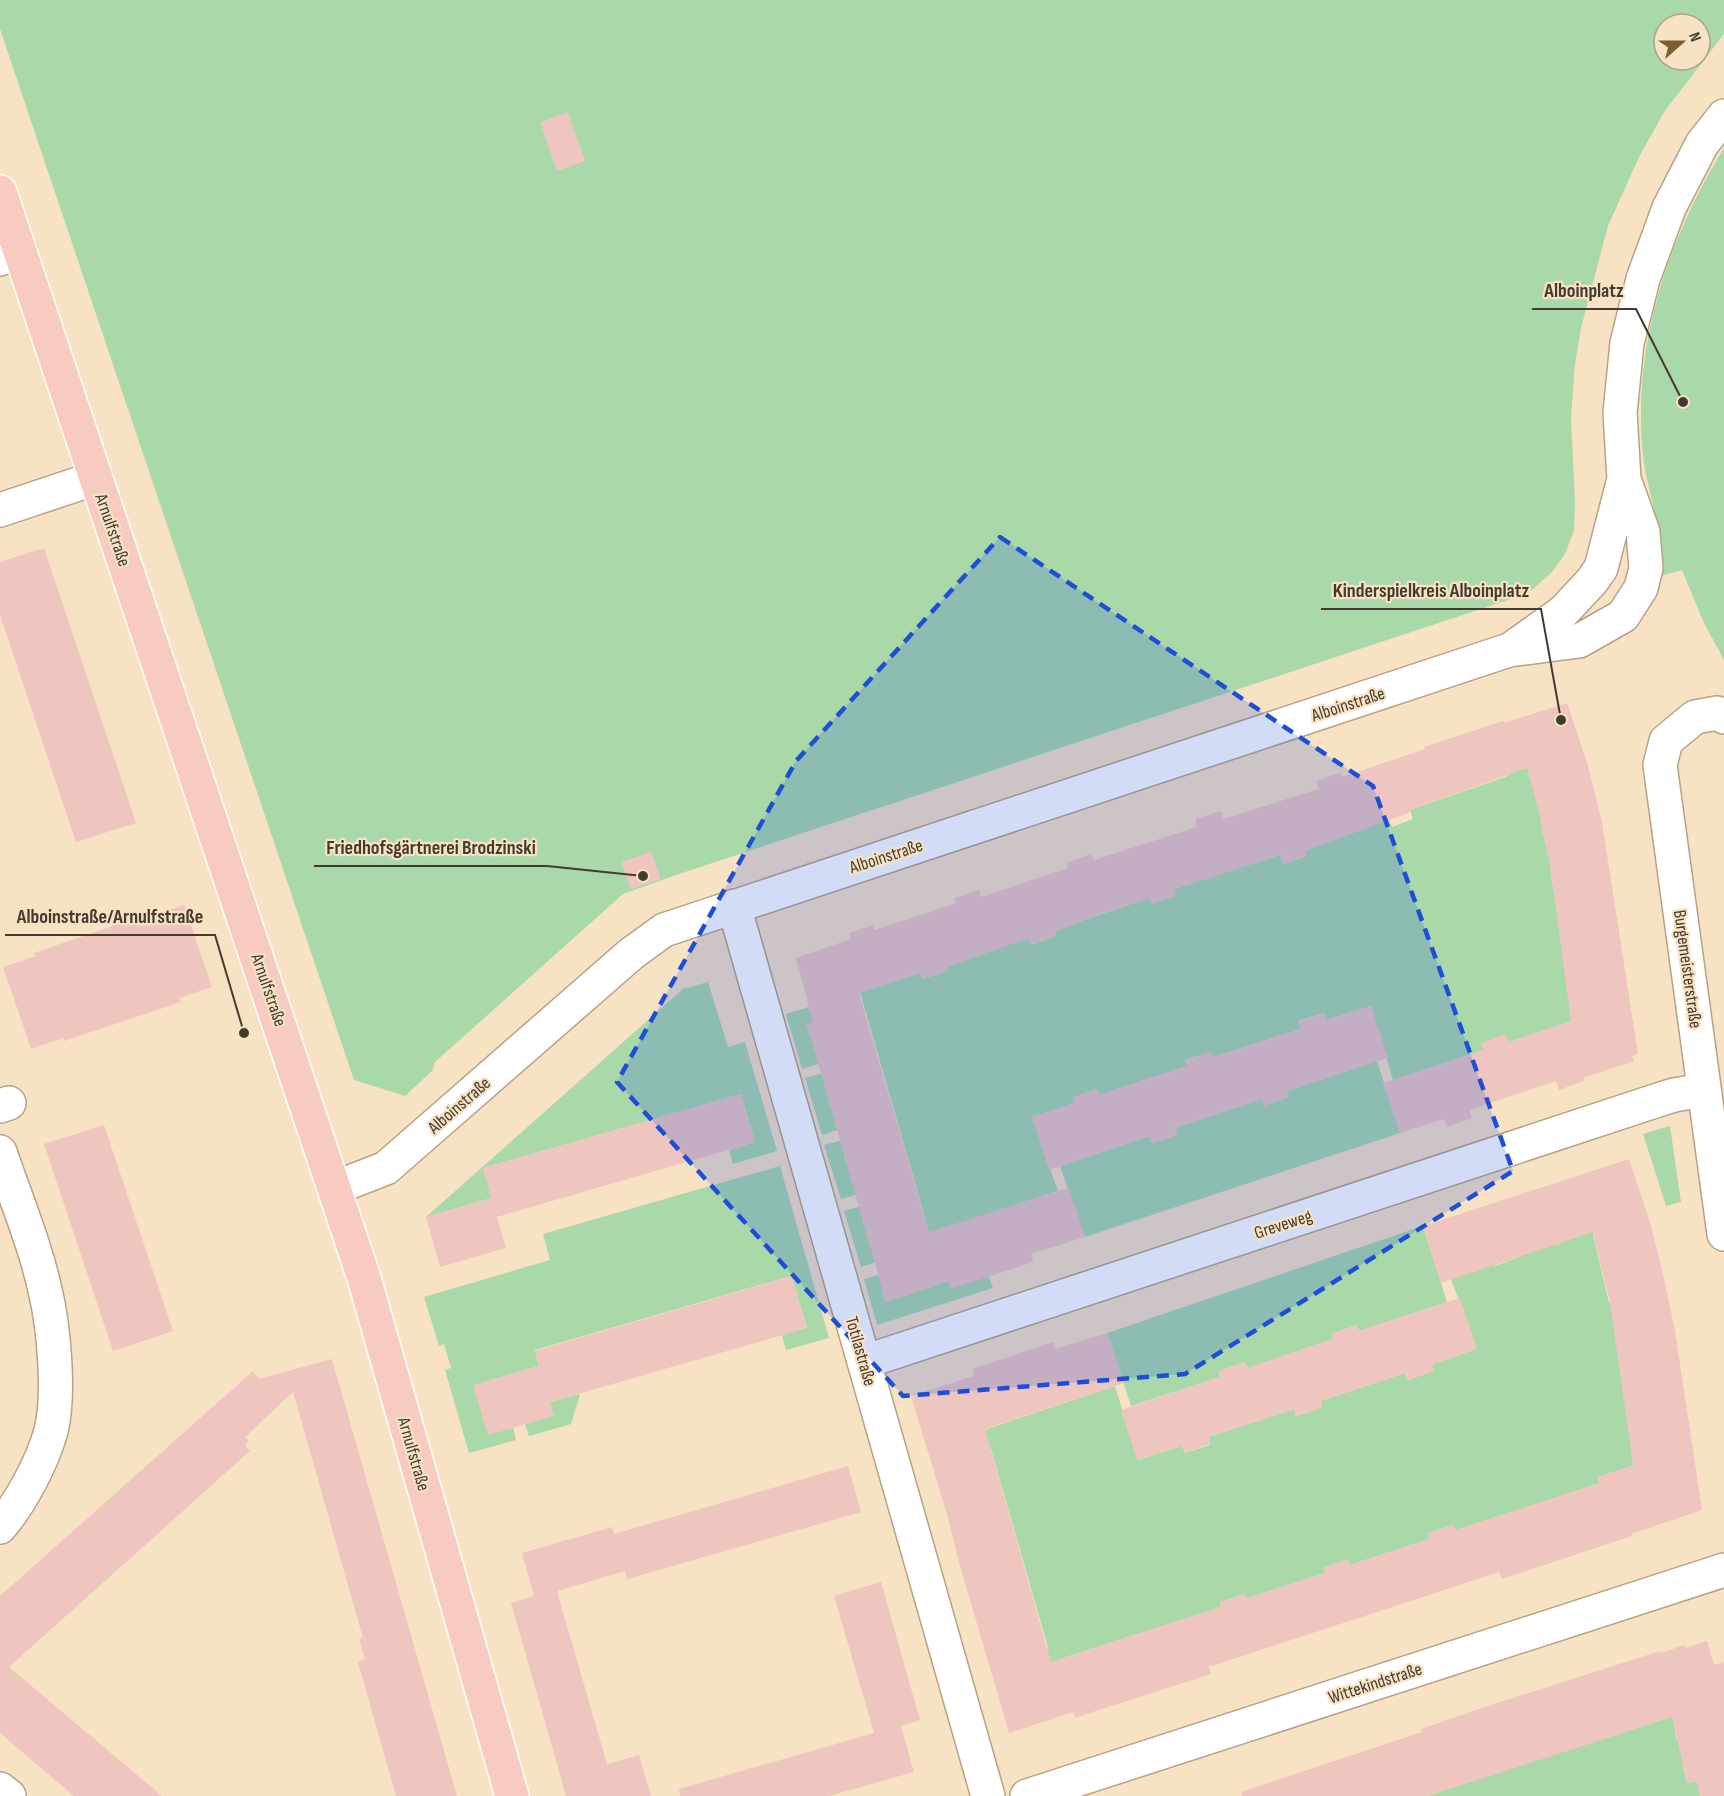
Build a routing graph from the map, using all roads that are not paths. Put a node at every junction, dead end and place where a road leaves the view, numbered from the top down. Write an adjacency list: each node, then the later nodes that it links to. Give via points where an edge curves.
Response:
1 (1724, 116): 5 (street, via 1702,144 1670,208 1643,279 1627,343 1620,413)
2 (0, 192): 3 (main road, Arnulfstraße)
3 (10, 255): 4 (main road, Arnulfstraße)
4 (96, 478): 6 (street); 12 (main road, Arnulfstraße)
5 (1624, 479): 7 (street, via 1601,568 1563,612); 7 (street, via 1643,532 1646,568 1641,588 1623,616 1579,641)
6 (0, 510)
7 (1509, 650): 9 (street, Alboinstraße)
8 (1710, 717): 10 (street, Burgemeisterstraße, via 1666,741 1660,765)
9 (734, 906): 12 (street, Alboinstraße, via 664,930 631,954 386,1168); 14 (street, Totilastraße)
10 (1704, 1090): 13 (street, Burgemeisterstraße); 14 (street, Greveweg, via 1652,1102)
11 (0, 1152): 15 (street, via 45,1290 55,1365 51,1430 30,1482)
12 (334, 1188): 19 (main road, Arnulfstraße, via 364,1278)
13 (1724, 1234)
14 (864, 1362): 20 (street, Totilastraße)
15 (0, 1527)
16 (1724, 1570): 21 (street, Wittekindstraße)
17 (0, 1789): 18 (street)
18 (9, 1796)
19 (512, 1796)
20 (988, 1796)
21 (1027, 1796)

